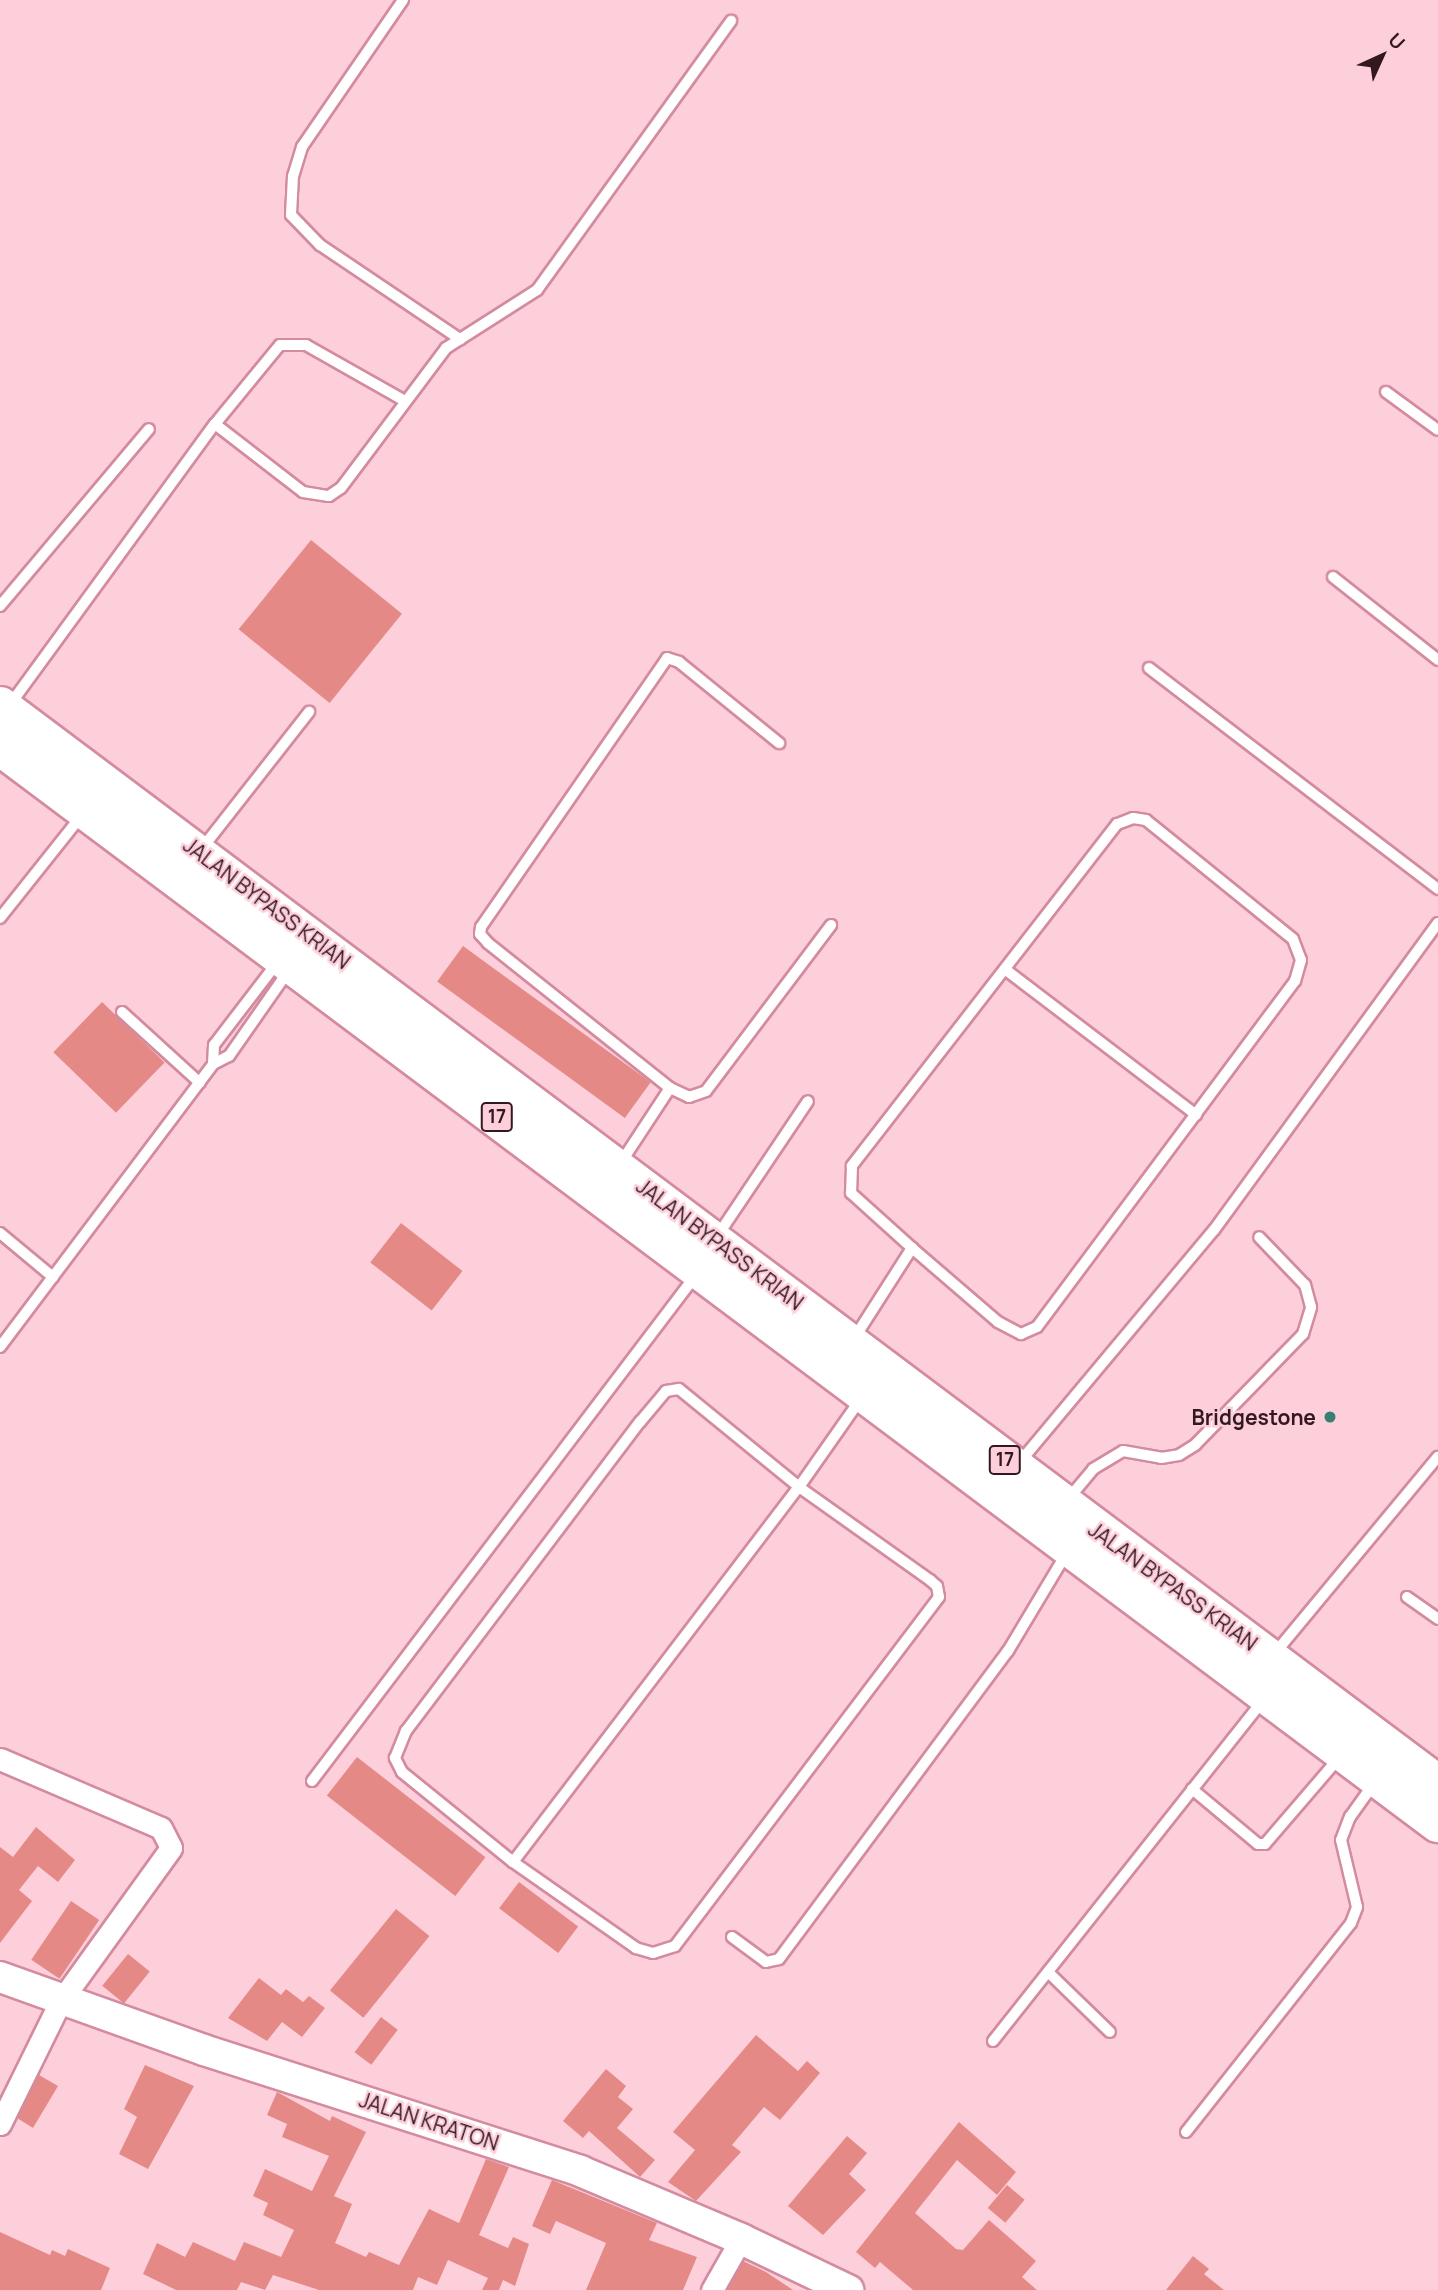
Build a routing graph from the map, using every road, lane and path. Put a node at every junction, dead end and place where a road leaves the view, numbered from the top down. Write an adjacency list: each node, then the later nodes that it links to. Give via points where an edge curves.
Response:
1 (404, 0): 3 (lane, via 302,147 293,176 291,215 320,245)
2 (731, 22): 3 (lane, via 537,290)
3 (460, 339): 5 (lane, via 446,348)
4 (1386, 392): 8 (lane)
5 (405, 401): 6 (lane, via 306,345 289,341 280,345); 6 (lane, via 341,488 329,496 303,492)
6 (215, 424): 14 (lane)
7 (149, 429): 10 (lane)
8 (1438, 430)
9 (1333, 577): 11 (lane)
10 (0, 606)
11 (1438, 660)
12 (1149, 668): 18 (lane)
13 (309, 712): 17 (lane)
14 (2, 721): 16 (highway, JALAN BYPASS KRIAN / 17); 17 (highway, JALAN BYPASS KRIAN / 17)
15 (779, 743): 27 (lane, via 679,662 667,658 481,927 488,943)
16 (86, 810): 19 (lane); 22 (highway, JALAN BYPASS KRIAN / 17)
17 (199, 853): 22 (highway, JALAN BYPASS KRIAN / 17)
18 (1438, 889)
19 (0, 918)
20 (1438, 923): 40 (lane, via 1214,1230)
21 (831, 925): 27 (lane, via 706,1091 689,1097)
22 (296, 945): 25 (lane, via 229,1056); 25 (lane, via 214,1045); 30 (highway, JALAN BYPASS KRIAN / 17); 34 (highway, JALAN BYPASS KRIAN / 17)
23 (1006, 970): 29 (lane); 29 (lane, via 1109,832 1126,820 1146,820 1293,939 1301,960 1295,981); 33 (lane, via 852,1166 851,1193)
24 (122, 1013): 26 (lane)
25 (213, 1065): 26 (lane)
26 (200, 1083): 35 (lane)
27 (670, 1088): 30 (lane)
28 (808, 1101): 34 (lane)
29 (1196, 1115): 33 (lane, via 1037,1327 1021,1334 998,1322)
30 (617, 1168): 34 (highway, JALAN BYPASS KRIAN / 17)
31 (0, 1233): 35 (lane)
32 (1259, 1237): 42 (lane, via 1304,1285 1311,1307 1303,1334 1195,1446 1161,1458 1123,1451 1093,1469)
33 (912, 1248): 36 (lane)
34 (707, 1255): 36 (highway, JALAN BYPASS KRIAN / 17); 38 (highway, JALAN BYPASS KRIAN / 17); 50 (lane)
35 (53, 1277): 37 (lane)
36 (852, 1342): 40 (highway, JALAN BYPASS KRIAN / 17)
37 (0, 1347)
38 (866, 1391): 41 (lane); 43 (highway, JALAN BYPASS KRIAN / 17)
39 (1438, 1457): 46 (lane)
40 (1015, 1468): 42 (highway, JALAN BYPASS KRIAN / 17)
41 (799, 1487): 54 (lane); 54 (lane, via 679,1389 666,1391 640,1422 397,1748 396,1762 402,1772); 54 (lane, via 930,1580 939,1597 675,1946 663,1953 636,1948)
42 (1063, 1505): 46 (highway, JALAN BYPASS KRIAN / 17)
43 (1070, 1548): 46 (highway, JALAN BYPASS KRIAN / 17); 55 (lane, via 1008,1651 779,1959 766,1962)
44 (1407, 1597): 45 (lane)
45 (1438, 1619)
46 (1269, 1676): 47 (highway, JALAN BYPASS KRIAN / 17); 51 (highway, JALAN BYPASS KRIAN / 17); 52 (lane)
47 (1343, 1753): 49 (highway, JALAN BYPASS KRIAN / 17); 52 (lane, via 1265,1844 1258,1844)
48 (0, 1759): 58 (street, via 161,1828 170,1840 170,1851)
49 (1377, 1779): 53 (highway, JALAN BYPASS KRIAN / 17); 62 (lane, via 1350,1817 1341,1840 1357,1907 1352,1923)
50 (312, 1781)
51 (1438, 1785)
52 (1192, 1789): 56 (lane)
53 (1438, 1823)
54 (513, 1862)
55 (732, 1937)
56 (1048, 1972): 59 (lane); 60 (lane)
57 (0, 1978): 58 (street, JALAN KRATON)
58 (60, 2002): 61 (street); 63 (street, JALAN KRATON, via 519,2149)
59 (1110, 2032)
60 (993, 2041)
61 (0, 2124)
62 (1186, 2132)
63 (741, 2239): 64 (street); 65 (street, JALAN KRATON)
64 (712, 2290)
65 (848, 2290)

